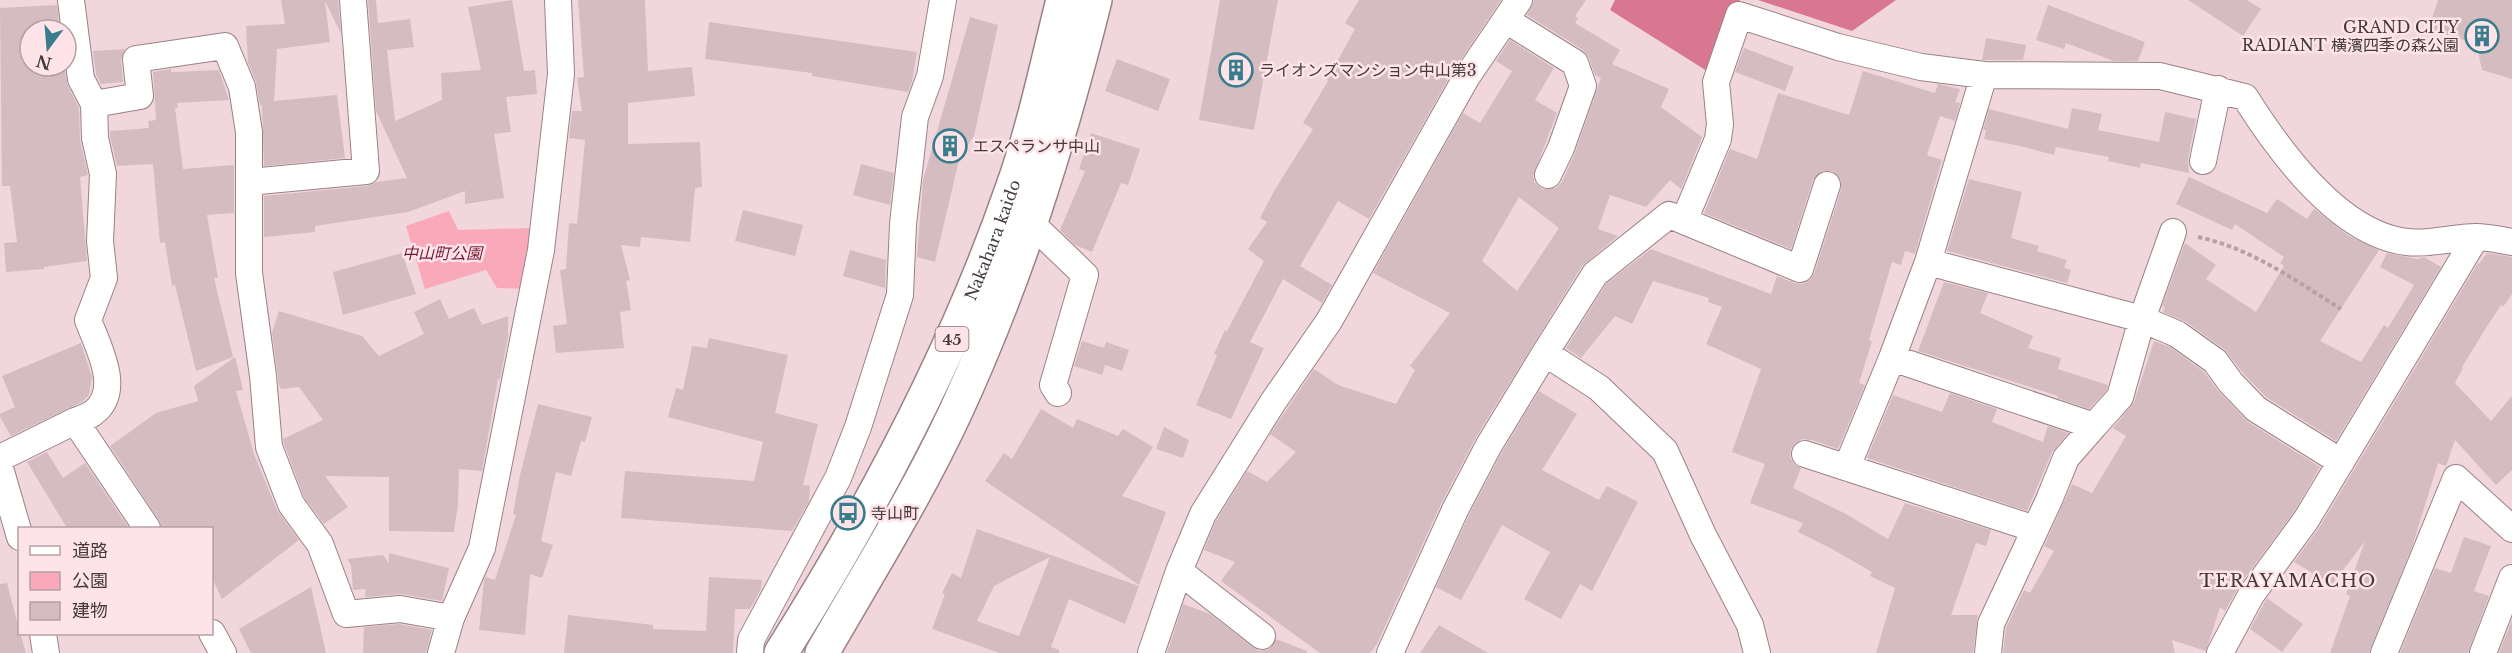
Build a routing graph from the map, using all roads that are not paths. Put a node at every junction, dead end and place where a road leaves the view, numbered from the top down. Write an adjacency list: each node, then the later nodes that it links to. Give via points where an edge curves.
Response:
1 (71, 0): 10 (street, via 81,79)
2 (353, 0): 13 (street, via 366,171)
3 (558, 0): 38 (street, via 561,74 541,250 482,548)
4 (943, 0): 45 (street, via 930,76 915,117 900,295 838,478 751,640)
5 (1063, 0): 46 (main road, Nakahara kaido / 45, via 1013,188 974,290 910,428 852,536)
6 (1095, 0): 16 (main road, Nakahara kaido / 45, via 1069,105)
7 (1513, 10): 12 (street, via 1575,63 1583,86); 36 (street, via 1466,78 1329,321 1203,514)
8 (1984, 75): 9 (street, via 2160,76); 15 (street, via 1921,67 1859,52 1739,15 1716,82 1718,139); 20 (street)
9 (2218, 89): 11 (street); 18 (street, via 2245,97 2271,138 2336,210 2379,235 2408,243)
10 (94, 104): 13 (street, via 140,96 136,59 225,46 242,87 249,132); 25 (street, via 95,138 104,174 100,241 104,278 88,320 109,377 105,397 93,413)
11 (2203, 161)
12 (1548, 175)
13 (249, 182): 38 (street, via 249,273 269,447 291,504 320,544 346,614 400,609)
14 (1827, 185): 15 (street, via 1800,269)
15 (1684, 221): 22 (street, via 1669,215 1595,274)
16 (1032, 224): 24 (street, via 1085,275 1053,385); 47 (main road, Nakahara kaido / 45, via 993,328 955,413 910,501)
17 (2173, 232): 21 (street)
18 (2476, 237): 19 (street); 29 (street)
19 (2512, 242)
20 (1928, 262): 21 (street); 23 (street)
21 (2142, 319): 26 (street, via 2120,397); 29 (street, via 2197,347 2215,361 2256,409)
22 (1545, 353): 49 (street, via 1455,510); 50 (street, via 1599,388 1665,451 1750,626)
23 (1892, 358): 26 (street); 30 (street)
24 (1058, 393)
25 (75, 421): 28 (street); 32 (street)
26 (2094, 426): 33 (street, via 2066,458)
27 (1805, 454): 30 (street)
28 (0, 458)
29 (2341, 462): 52 (street, via 2306,520 2251,595)
30 (1847, 467): 33 (street)
31 (0, 468): 35 (street)
32 (146, 527)
33 (2035, 529): 51 (street, via 1990,624)
34 (2512, 529): 53 (street, via 2456,478)
35 (18, 530)
36 (1179, 571): 41 (street); 48 (street)
37 (2512, 578): 54 (street)
38 (451, 618): 44 (street)
39 (43, 635): 42 (street)
40 (213, 635): 43 (street)
41 (1262, 636)
42 (46, 653)
43 (223, 653)
44 (441, 653)
45 (750, 653)
46 (781, 653)
47 (822, 653)
48 (1151, 653)
49 (1390, 653)
50 (1758, 653)
51 (1988, 653)
52 (2220, 653)
53 (2384, 653)
54 (2483, 653)

